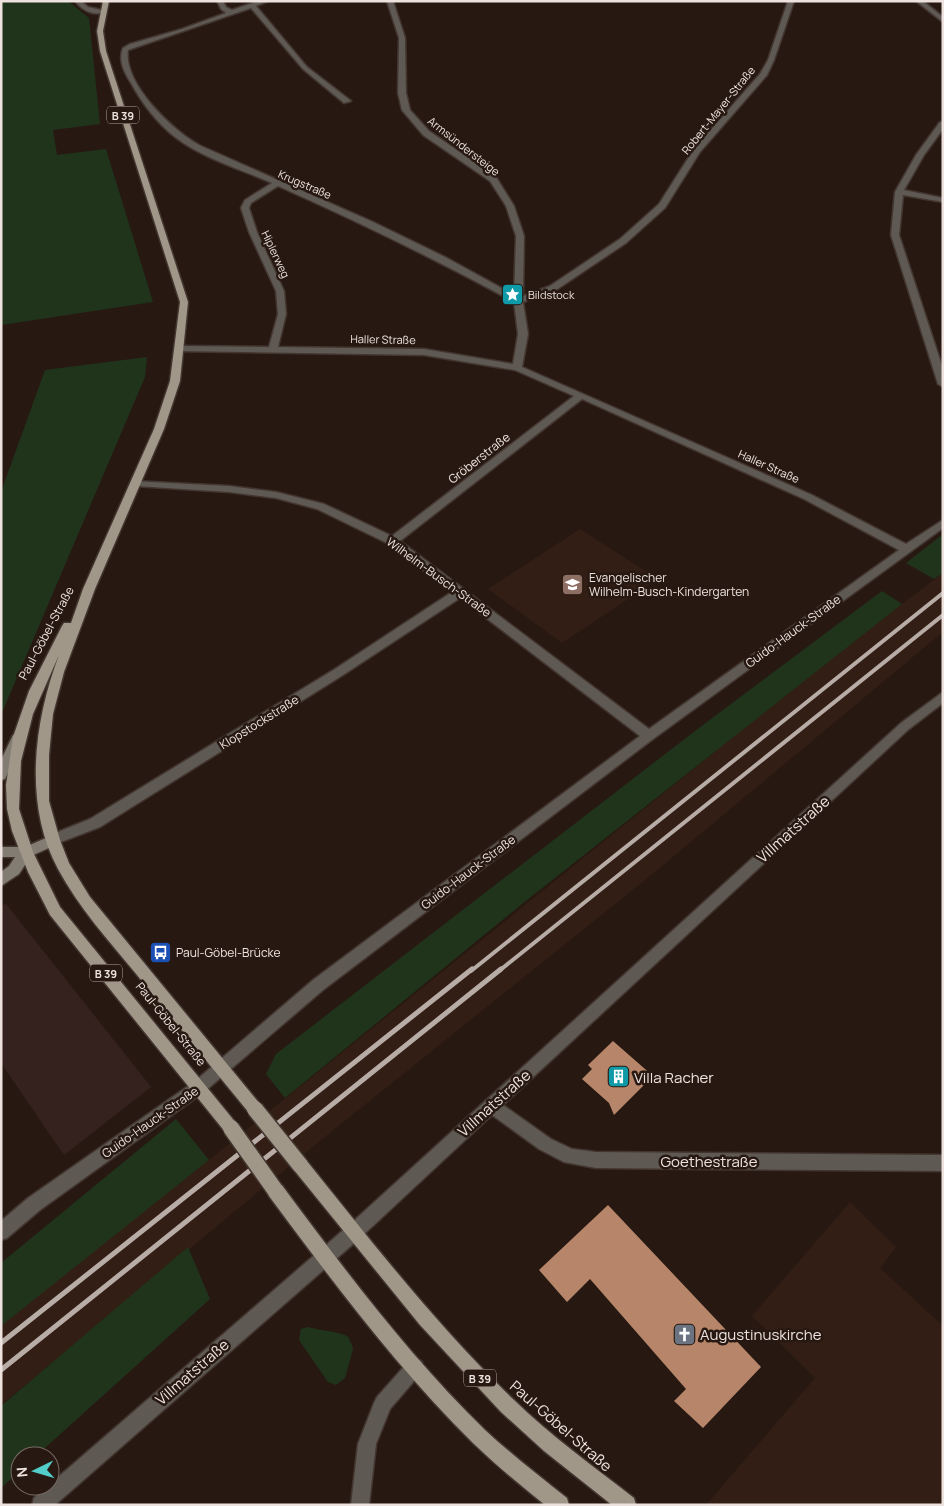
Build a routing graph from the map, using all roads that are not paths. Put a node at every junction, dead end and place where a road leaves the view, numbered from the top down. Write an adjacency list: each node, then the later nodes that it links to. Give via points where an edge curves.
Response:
1 (78, 1): 7 (street, via 90,11)
2 (220, 1): 9 (street, via 223,8)
3 (266, 1): 8 (street)
4 (390, 1): 16 (street, Armsündersteige, via 402,38 402,93 406,110 426,133 493,179 510,206 520,236)
5 (791, 1): 16 (street, Robert-Mayer-Straße, via 763,75 697,152 662,206 623,241 553,288)
6 (919, 1): 10 (street)
7 (105, 6): 17 (main road, B 39, via 100,31 103,51 184,302)
8 (252, 6): 9 (street); 11 (street, via 305,68)
9 (232, 13): 13 (street, Krugstraße, via 137,43 125,49 123,56 139,92 167,127 185,141)
10 (943, 20)
11 (347, 101)
12 (943, 124): 14 (street)
13 (276, 184): 16 (street, Krugstraße, via 442,259); 18 (street, Hiplerweg, via 248,202 245,208 280,290 282,314)
14 (899, 192): 15 (street); 20 (street, via 894,236)
15 (943, 200)
16 (518, 301): 19 (street, Armsündersteige, via 523,334)
17 (180, 349): 18 (street, Haller Straße); 22 (main road, Paul-Göbel-Straße / B 39, via 175,381)
18 (273, 350): 19 (street, Haller Straße, via 424,352)
19 (517, 368): 21 (street, Haller Straße)
20 (943, 384)
21 (581, 395): 24 (street, Gröberstraße); 25 (street, Haller Straße, via 808,497)
22 (136, 483): 24 (street, Wilhelm-Busch-Straße, via 276,495 320,506); 26 (main road, Paul-Göbel-Straße / B 39)
23 (943, 523): 25 (street, Guido-Hauck-Straße)
24 (393, 541): 27 (street, Wilhelm-Busch-Straße)
25 (906, 549): 30 (street, Guido-Hauck-Straße)
26 (89, 589): 29 (main road, Paul-Göbel-Straße / B 39, via 42,674); 32 (main road, Paul-Göbel-Straße / B 39, via 58,672 47,714 43,801)
27 (460, 592): 30 (street, Wilhelm-Busch-Straße); 32 (street, Klopstockstraße, via 339,672 95,822)
28 (943, 696): 38 (street, Villmatstraße, via 905,726)
29 (26, 715): 31 (street); 34 (main road, Paul-Göbel-Straße / B 39, via 14,762 13,810)
30 (649, 736): 36 (street, Guido-Hauck-Straße, via 318,985)
31 (1, 775)
32 (52, 840): 34 (street); 36 (main road, Paul-Göbel-Straße / B 39, via 85,901)
33 (1, 852): 34 (street)
34 (26, 852): 35 (street, via 14,870); 37 (main road, Paul-Göbel-Straße / B 39, via 55,911)
35 (1, 880)
36 (223, 1067): 37 (street, Guido-Hauck-Straße); 41 (main road, Paul-Göbel-Straße / B 39, bridge)
37 (199, 1087): 40 (street, Guido-Hauck-Straße, via 34,1204); 42 (main road, Paul-Göbel-Straße / B 39, bridge)
38 (492, 1105): 39 (street, Goethestraße, via 545,1144 570,1156 596,1160); 41 (street, Villmatstraße)
39 (943, 1163)
40 (1, 1232)
41 (354, 1232): 42 (street, Villmatstraße); 47 (main road, Paul-Göbel-Straße / B 39, via 417,1310 508,1407)
42 (324, 1257): 43 (main road, B 39); 44 (street, Villmatstraße)
43 (415, 1367): 45 (street, via 383,1403 367,1444); 46 (main road, B 39, via 469,1427)
44 (41, 1505)
45 (360, 1505)
46 (560, 1505)
47 (627, 1505)

